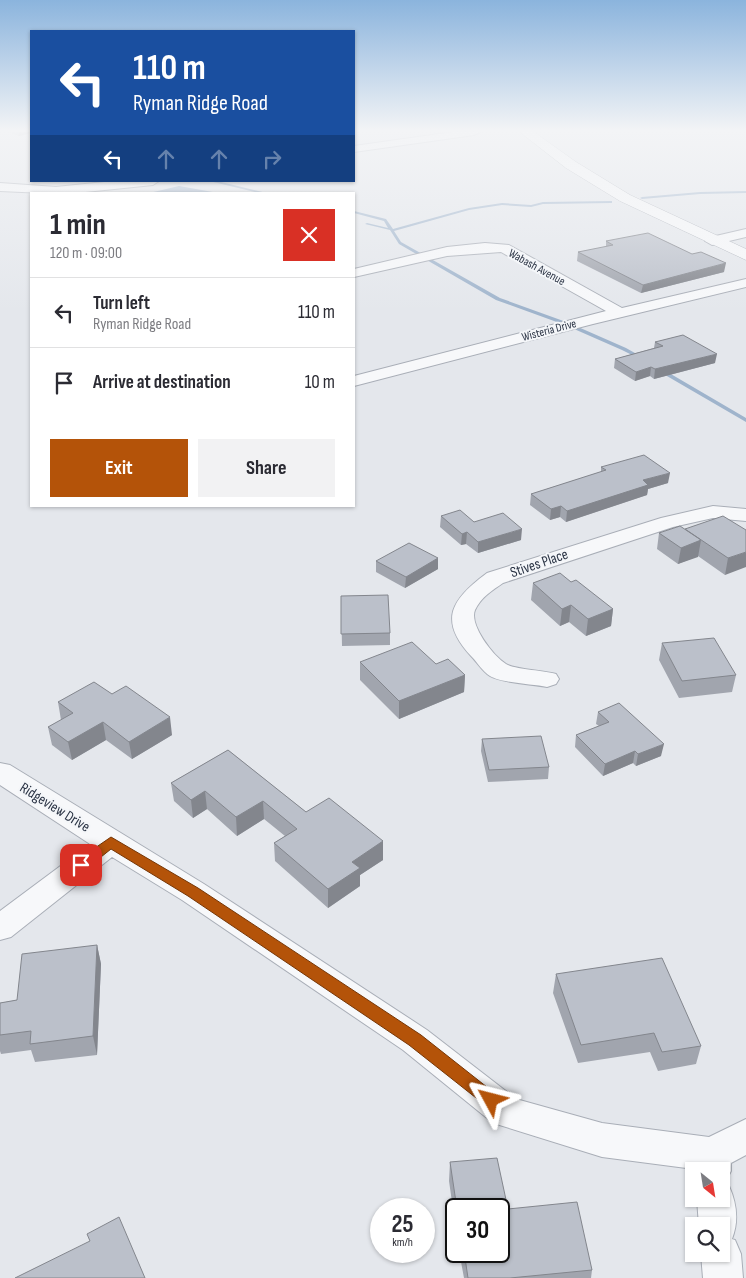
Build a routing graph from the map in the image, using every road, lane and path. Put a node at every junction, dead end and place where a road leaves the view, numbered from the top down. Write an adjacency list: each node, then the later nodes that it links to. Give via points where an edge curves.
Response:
1 (614, 192): 3 (street)
2 (746, 233): 3 (street)
3 (712, 241): 4 (street)
4 (746, 255)
5 (355, 273): 7 (street, Wabash Avenue, via 456,249 504,248)
6 (746, 283): 7 (street, Wisteria Drive)
7 (620, 313): 8 (street, Wisteria Drive)
8 (355, 381)
9 (746, 515): 10 (street, Stives Place, via 712,512 668,522 495,578 476,592 463,611 464,625 472,643 500,671)
10 (547, 679)
11 (0, 772): 12 (street, Ridgeview Drive)
12 (111, 842): 13 (street); 15 (street, Ridgeview Drive, via 193,892 415,1040 506,1112 602,1140)
13 (0, 928)
14 (746, 1136): 15 (street)
15 (712, 1162)
16 (722, 1262): 17 (street)
17 (723, 1278)

